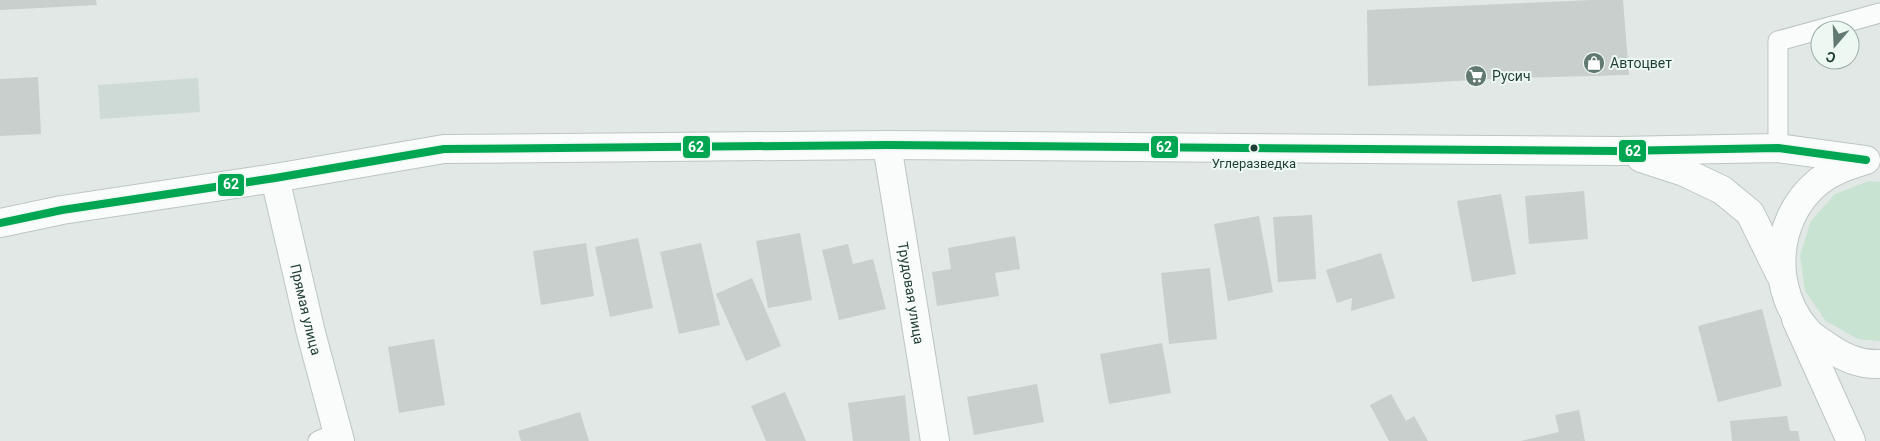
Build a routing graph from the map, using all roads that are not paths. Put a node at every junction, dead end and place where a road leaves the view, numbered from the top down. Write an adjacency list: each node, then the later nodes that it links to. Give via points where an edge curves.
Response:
1 (1880, 13): 3 (lane, via 1778,41)
2 (887, 145): 4 (main road); 6 (main road, via 444,149); 12 (main road, Трудовая улица)
3 (1778, 148): 4 (main road); 5 (main road)
4 (1618, 151): 8 (main road, via 1684,172 1722,190 1750,213)
5 (1873, 160): 8 (main road, via 1841,168 1818,182 1800,202 1787,224 1781,250)
6 (275, 178): 7 (main road, via 62,210); 11 (main road, Прямая улица)
7 (0, 223)
8 (1781, 276): 9 (main road)
9 (1792, 308): 10 (main road, via 1811,335 1838,354); 13 (main road)
10 (1880, 364)
11 (332, 438)
12 (935, 441)
13 (1851, 441)

